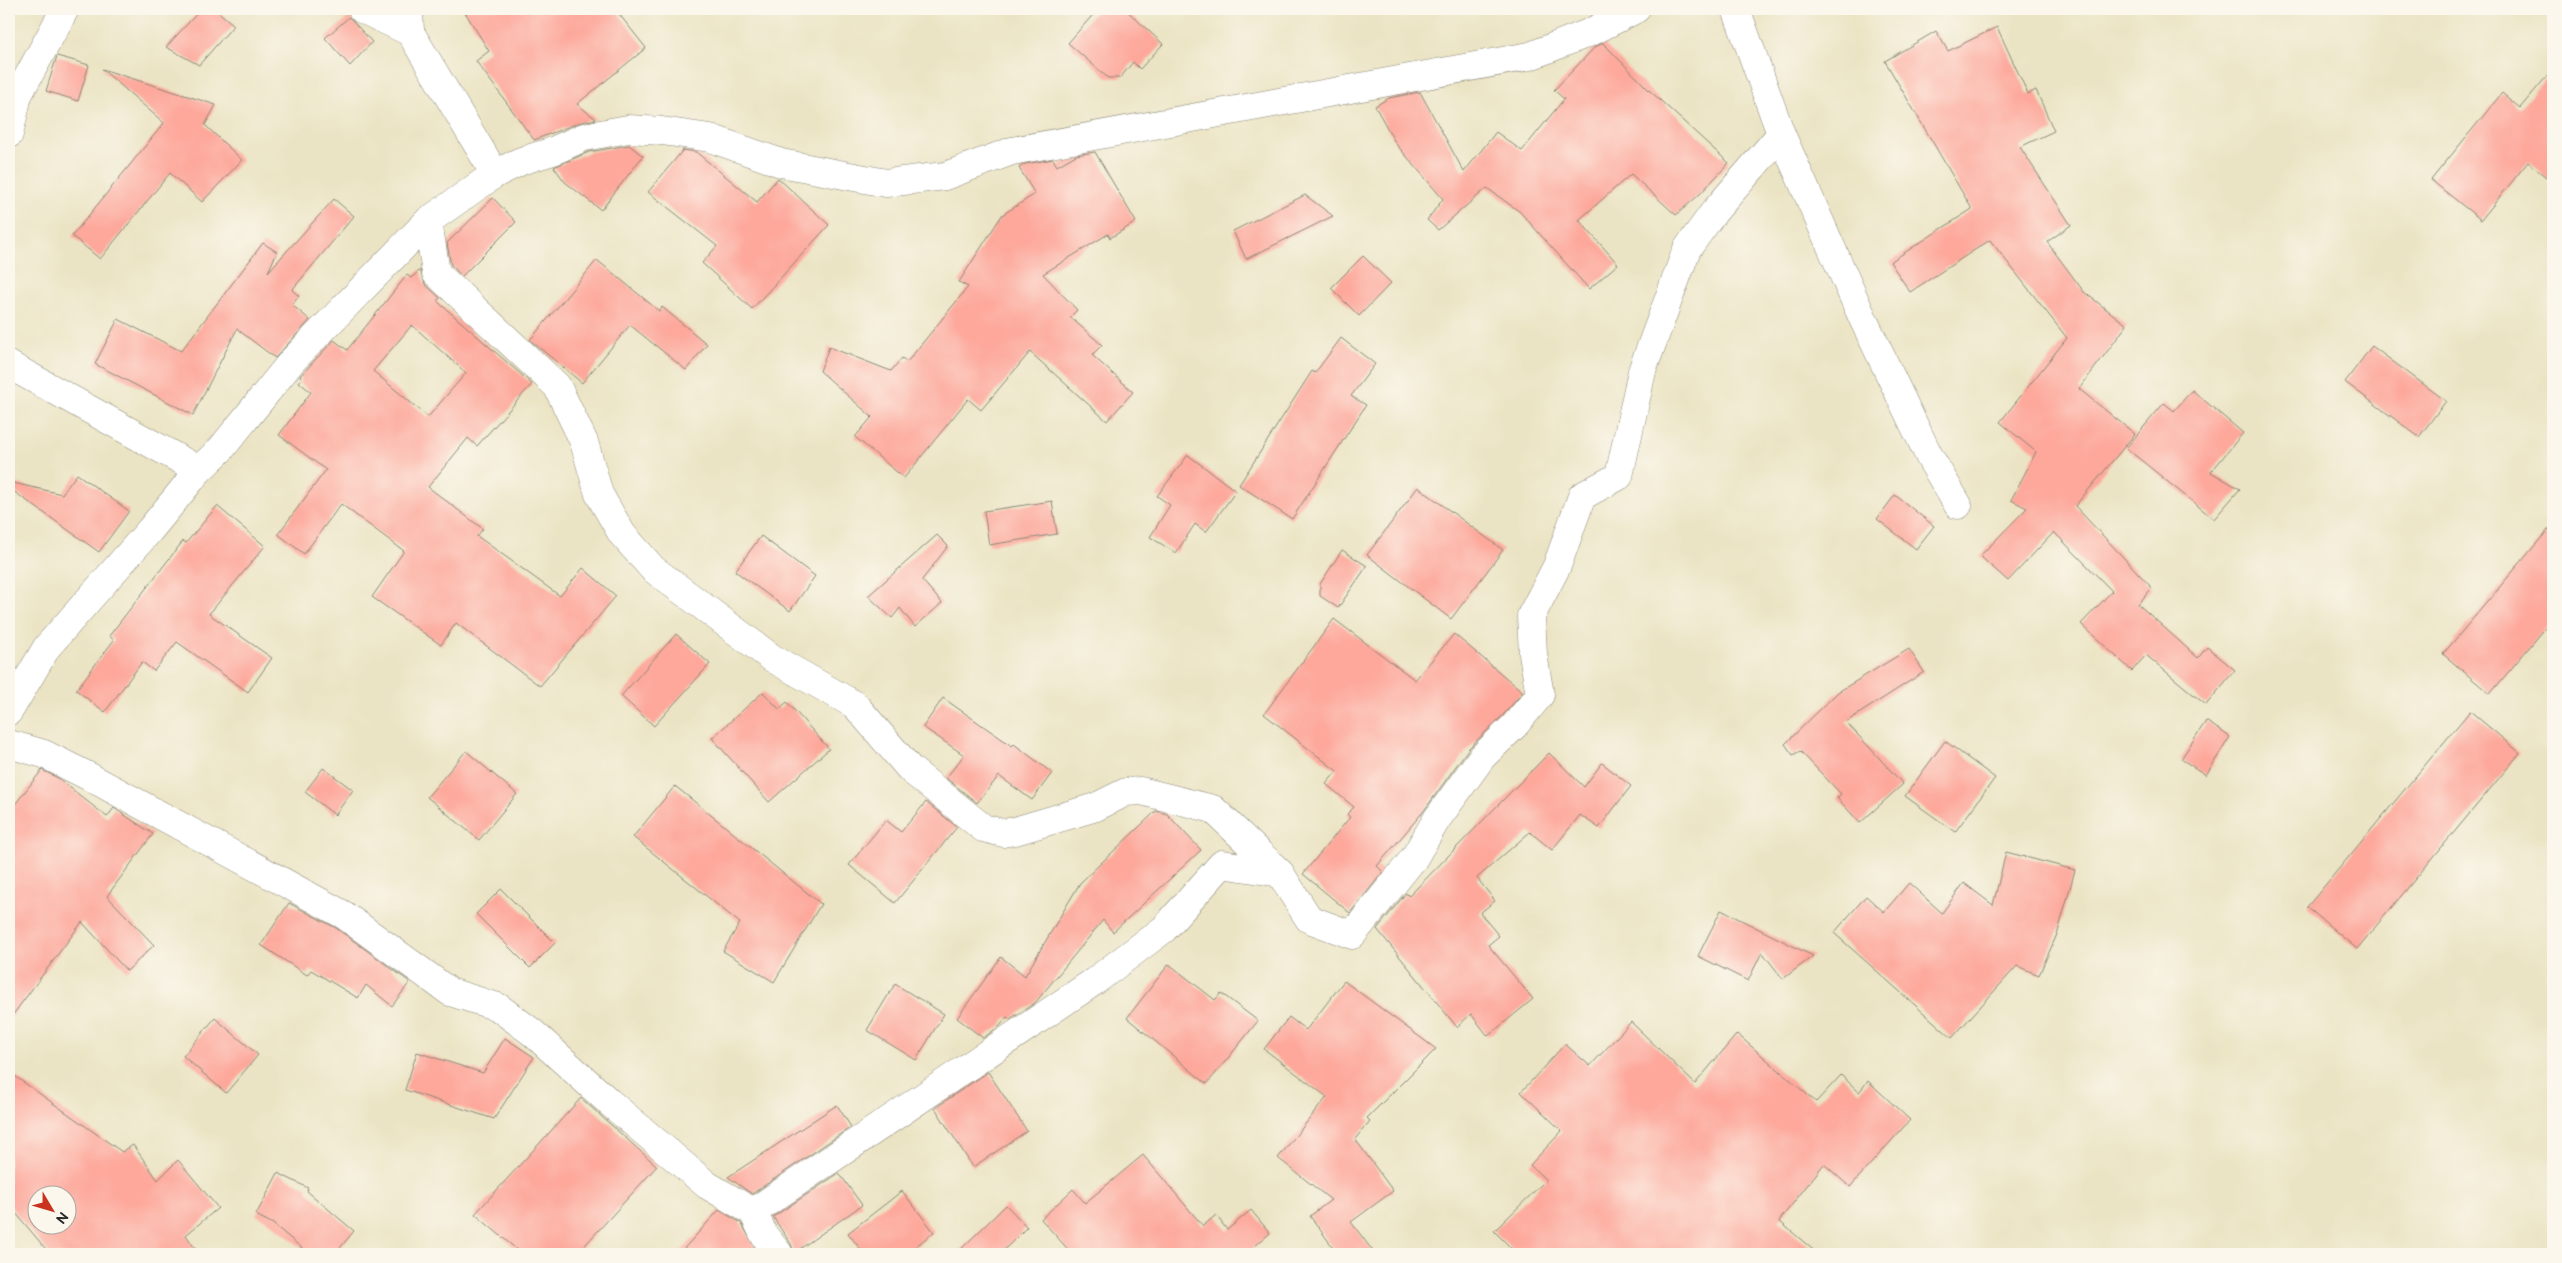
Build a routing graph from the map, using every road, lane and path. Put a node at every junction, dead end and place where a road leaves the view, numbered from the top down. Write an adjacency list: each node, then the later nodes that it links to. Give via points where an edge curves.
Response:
1 (65, 9): 6 (street, via 18,96)
2 (362, 9): 5 (street)
3 (1636, 9): 8 (street, via 1591,32 1530,56 1012,151 945,176 886,183 781,163 710,138 628,129 584,137)
4 (1736, 9): 7 (street)
5 (409, 20): 8 (street)
6 (9, 134)
7 (1781, 134): 12 (street, via 1868,330 1929,456); 15 (street, via 1714,212 1687,249 1642,371 1619,476 1582,496 1557,566 1531,616 1540,695 1482,758 1414,858 1352,935 1309,919)
8 (495, 174): 9 (street)
9 (428, 221): 11 (street, via 292,361 221,449); 15 (street, via 436,273 557,386 584,442 599,494 622,534 653,569 772,658 855,705 910,769 983,828 1003,833 1015,831 1096,807 1126,792 1141,790 1212,809)
10 (9, 365): 11 (street)
11 (199, 470): 13 (street, via 47,647)
12 (1958, 505)
13 (9, 711)
14 (9, 744): 16 (street, via 44,754 107,786 344,915 450,992 498,1007 533,1032 608,1102 707,1185)
15 (1280, 873): 16 (street, via 1222,864 1164,928 1095,981)
16 (753, 1212): 17 (street, via 764,1235)
17 (780, 1254)

